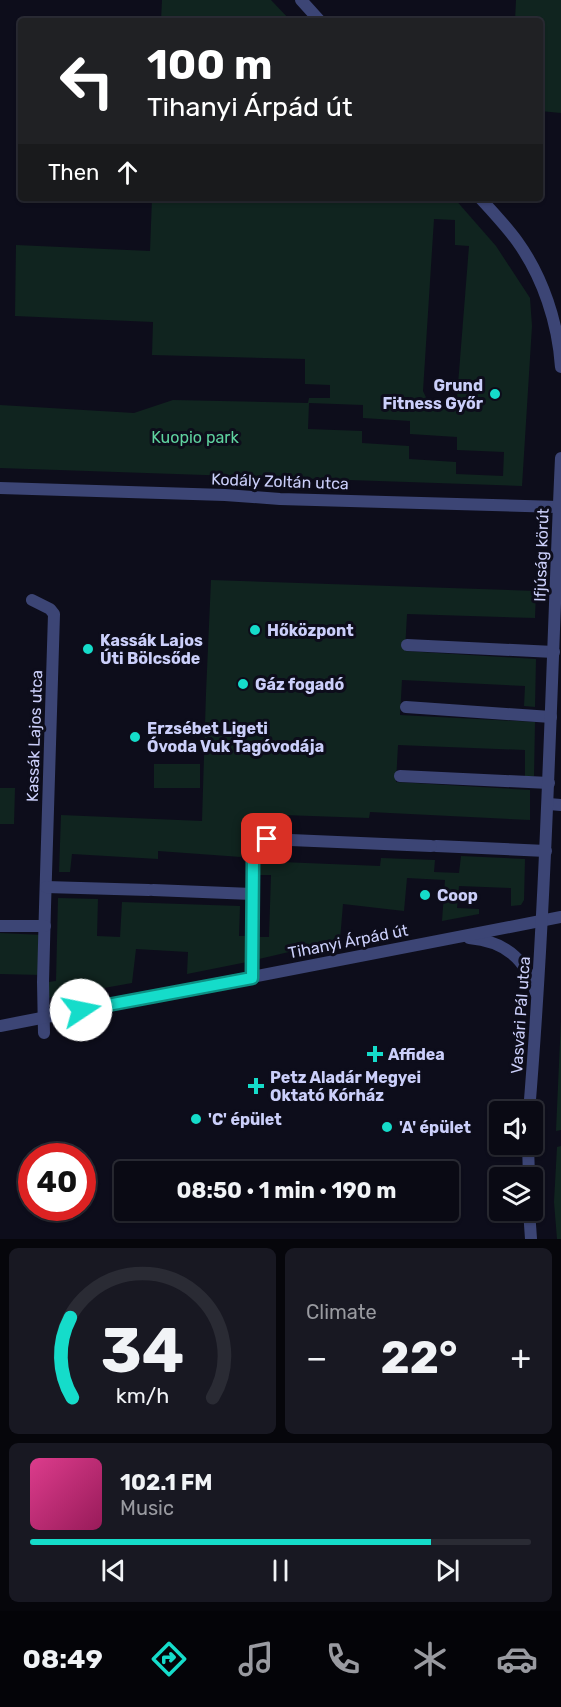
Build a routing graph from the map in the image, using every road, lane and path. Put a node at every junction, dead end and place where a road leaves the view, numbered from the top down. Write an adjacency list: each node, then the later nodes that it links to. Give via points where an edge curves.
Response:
1 (301, 0): 2 (street)
2 (317, 18)
3 (483, 201): 4 (street, via 518,242 536,273 550,306)
4 (561, 367)
5 (561, 458): 7 (street, Ifjúság körút)
6 (0, 488): 7 (street, Kodály Zoltán utca)
7 (559, 507): 10 (street, Ifjúság körút)
8 (32, 600): 17 (street, Kassák Lajos utca, via 54,614)
9 (407, 645): 10 (street)
10 (554, 652): 12 (street, Ifjúság körút)
11 (406, 707): 12 (street)
12 (551, 717): 14 (street, Ifjúság körút)
13 (400, 776): 14 (street)
14 (549, 783): 15 (street, Ifjúság körút)
15 (555, 804): 16 (street, Ifjúság körút)
16 (546, 851): 18 (street, via 267,839 253,859); 20 (street, Ifjúság körút)
17 (46, 887): 18 (street); 22 (street, Kassák Lajos utca)
18 (252, 894): 24 (street)
19 (561, 917): 20 (street, Tihanyi Árpád út)
20 (542, 920): 23 (street, Tihanyi Árpád út); 25 (street, Vasvári Pál utca)
21 (0, 926): 22 (street)
22 (45, 926): 26 (street)
23 (451, 937): 24 (street, Tihanyi Árpád út); 25 (street, Tihanyi Árpád út, via 485,940 512,953 527,971)
24 (252, 978): 26 (street, Tihanyi Árpád út)
25 (538, 1005): 29 (street, Vasvári Pál utca)
26 (44, 1018): 27 (street, Tihanyi Árpád út); 28 (street)
27 (0, 1026)
28 (44, 1033)
29 (531, 1101)
30 (529, 1221): 31 (street)
31 (531, 1239)

